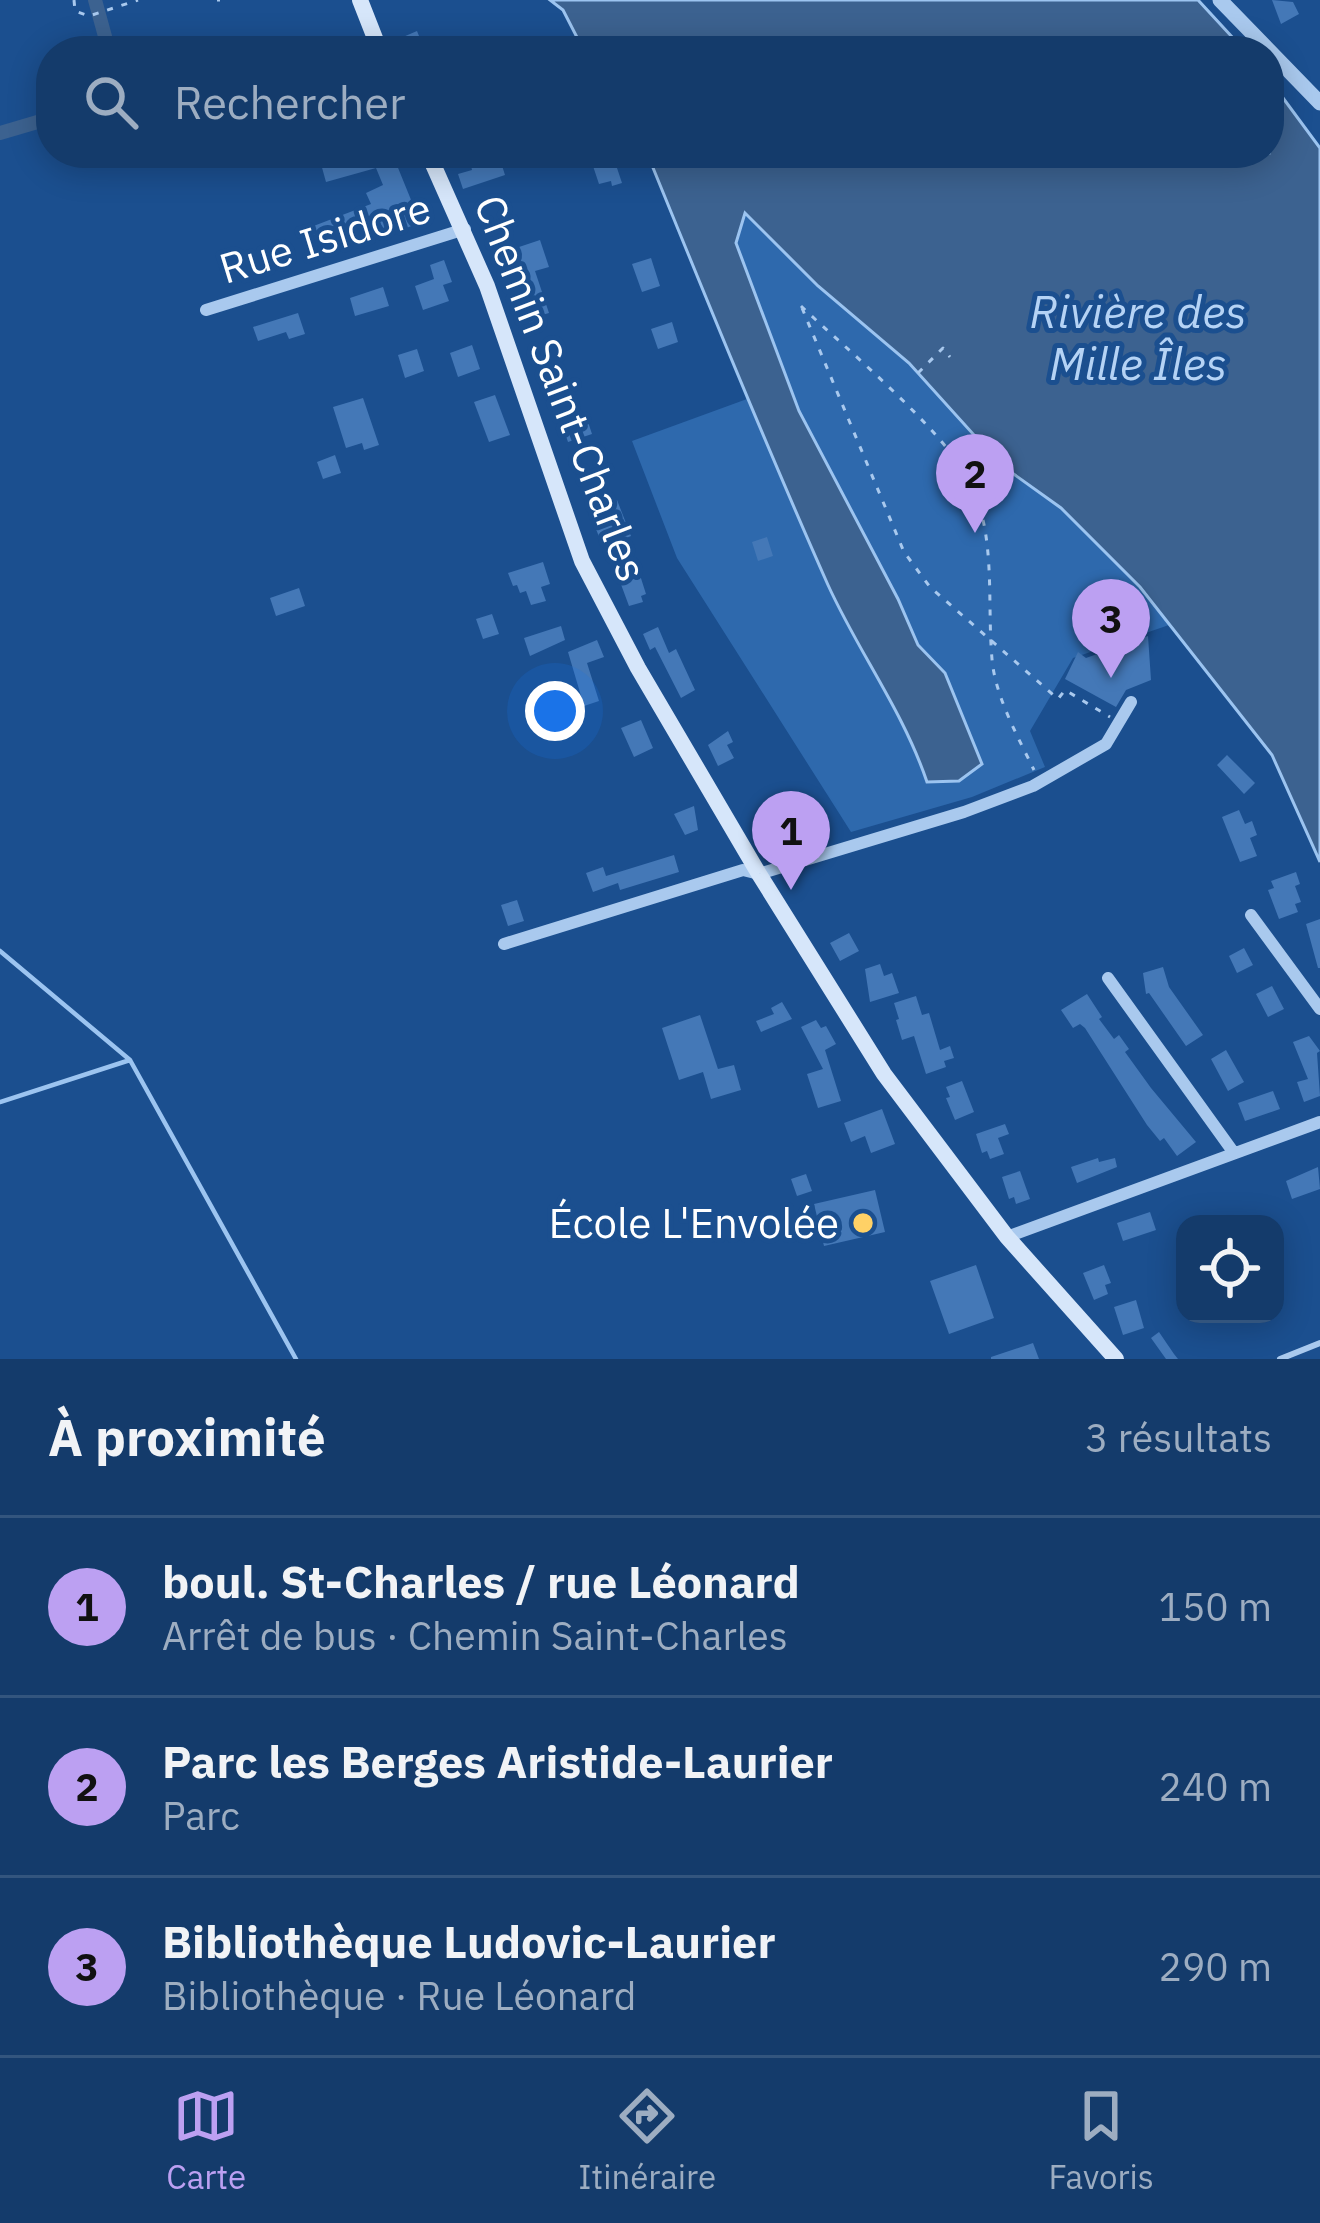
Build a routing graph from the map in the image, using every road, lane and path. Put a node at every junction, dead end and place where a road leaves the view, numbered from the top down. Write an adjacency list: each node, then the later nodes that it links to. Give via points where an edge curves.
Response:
1 (74, 0): 2 (path, via 75,11 89,16)
2 (138, 0)
3 (360, 0): 5 (main road)
4 (1220, 0): 6 (street)
5 (374, 36)
6 (1255, 36)
7 (1284, 65): 8 (street)
8 (1318, 100)
9 (435, 168): 10 (main road, Chemin Saint-Charles)
10 (465, 229): 11 (street, Rue Isidore); 18 (main road, Chemin Saint-Charles, via 582,561)
11 (206, 310)
12 (950, 357): 13 (path, via 943,348)
13 (918, 373)
14 (992, 640): 14 (path, via 930,587 904,552 801,306 939,439 971,483 984,520); 16 (path, via 1058,699 1065,690); 17 (path, via 992,664)
15 (1131, 703): 16 (street)
16 (1119, 722): 17 (street, via 1106,744)
17 (1040, 782): 18 (street)
18 (759, 874): 20 (street, via 742,870); 25 (main road, Chemin Saint-Charles, via 884,1074)
19 (1251, 915): 22 (street)
20 (504, 944)
21 (1108, 978): 24 (street)
22 (1320, 1010)
23 (1320, 1122): 24 (street)
24 (1234, 1153): 25 (street)
25 (1006, 1237): 27 (main road, Chemin Saint-Charles)
26 (1320, 1343): 28 (lane)
27 (1116, 1359)
28 (1280, 1359)

